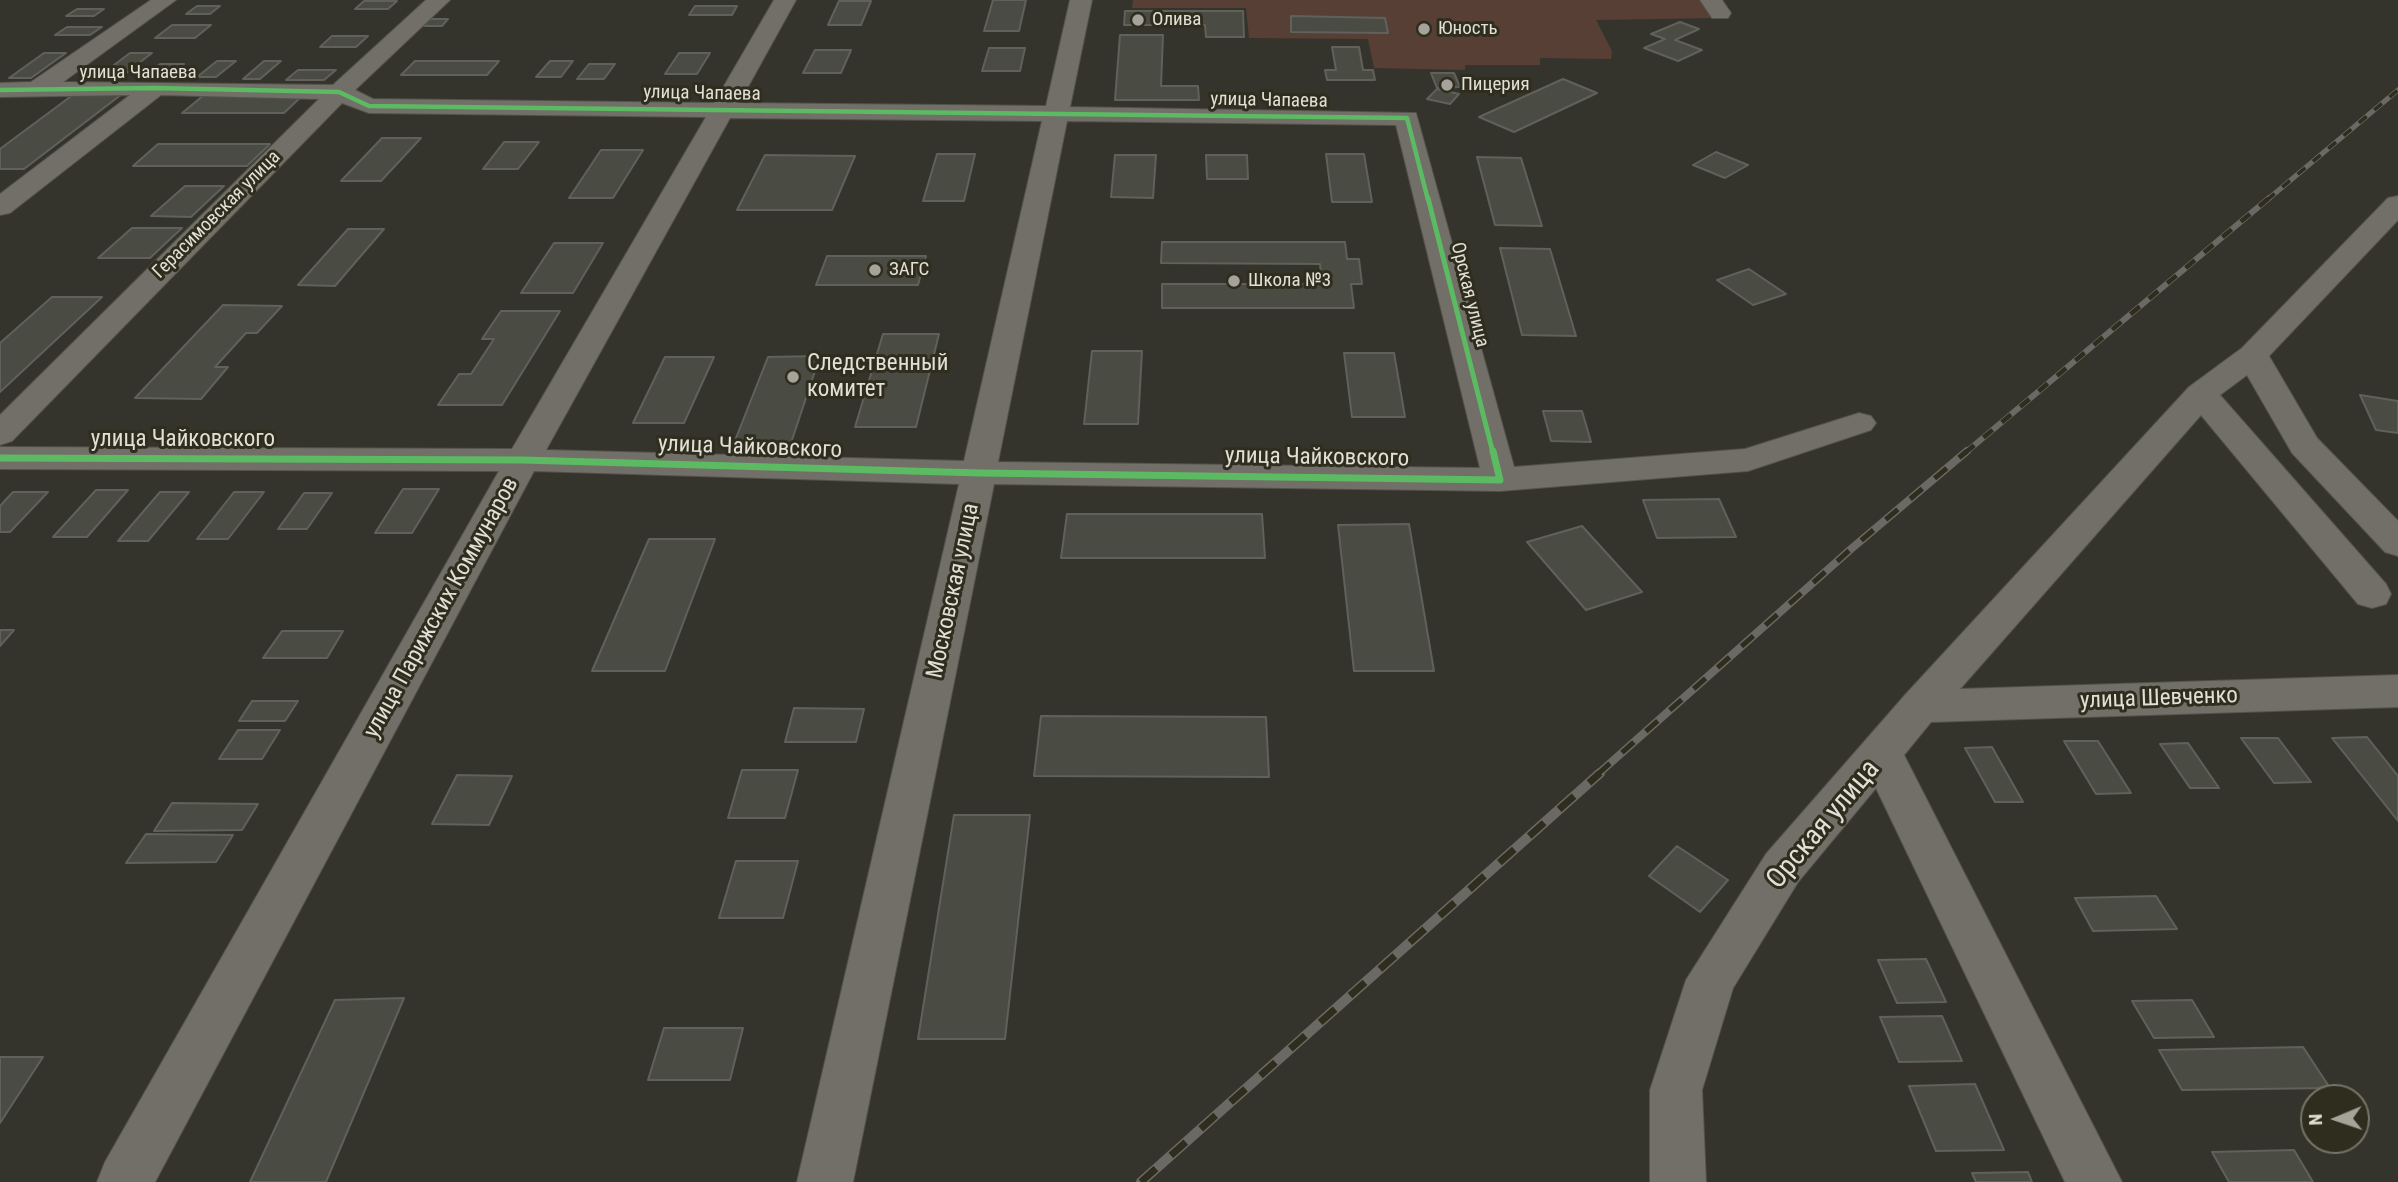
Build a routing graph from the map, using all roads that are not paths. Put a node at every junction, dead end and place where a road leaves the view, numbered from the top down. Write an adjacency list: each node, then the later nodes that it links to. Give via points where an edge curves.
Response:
1 (165, 0): 6 (street)
2 (439, 0): 8 (street, Герасимовская улица)
3 (785, 0): 9 (street, улица Парижских Коммунаров)
4 (1081, 0): 10 (street, Московская улица)
5 (155, 88): 6 (street, улица Чапаева); 8 (street, улица Чапаева); 14 (street)
6 (38, 89): 7 (street, улица Чапаева); 11 (street)
7 (0, 90)
8 (339, 92): 9 (street, улица Чапаева, via 369,106); 18 (street, Герасимовская улица)
9 (723, 110): 10 (street, улица Чапаева); 20 (street, улица Парижских Коммунаров)
10 (1055, 114): 12 (street, улица Чапаева); 21 (street, Московская улица)
11 (0, 116)
12 (1407, 118): 22 (street, Орская улица)
13 (2398, 204): 15 (street)
14 (0, 207)
15 (2253, 355): 16 (street); 23 (street, via 2304,444)
16 (2201, 394): 24 (street); 26 (street)
17 (1859, 422): 22 (street, улица Чайковского, via 1748,460)
18 (0, 434)
19 (0, 458): 20 (street, улица Чайковского)
20 (523, 460): 21 (street, улица Чайковского); 28 (street, улица Парижских Коммунаров)
21 (980, 473): 22 (street, улица Чайковского); 29 (street, Московская улица)
22 (1500, 480)
23 (2398, 544)
24 (2372, 594)
25 (2398, 691): 26 (street, улица Шевченко)
26 (1920, 706): 27 (street)
27 (1881, 753): 30 (street, Орская улица, via 1782,867 1711,980 1676,1090); 31 (street, Орская улица)
28 (125, 1182)
29 (825, 1182)
30 (1678, 1182)
31 (2094, 1182)

